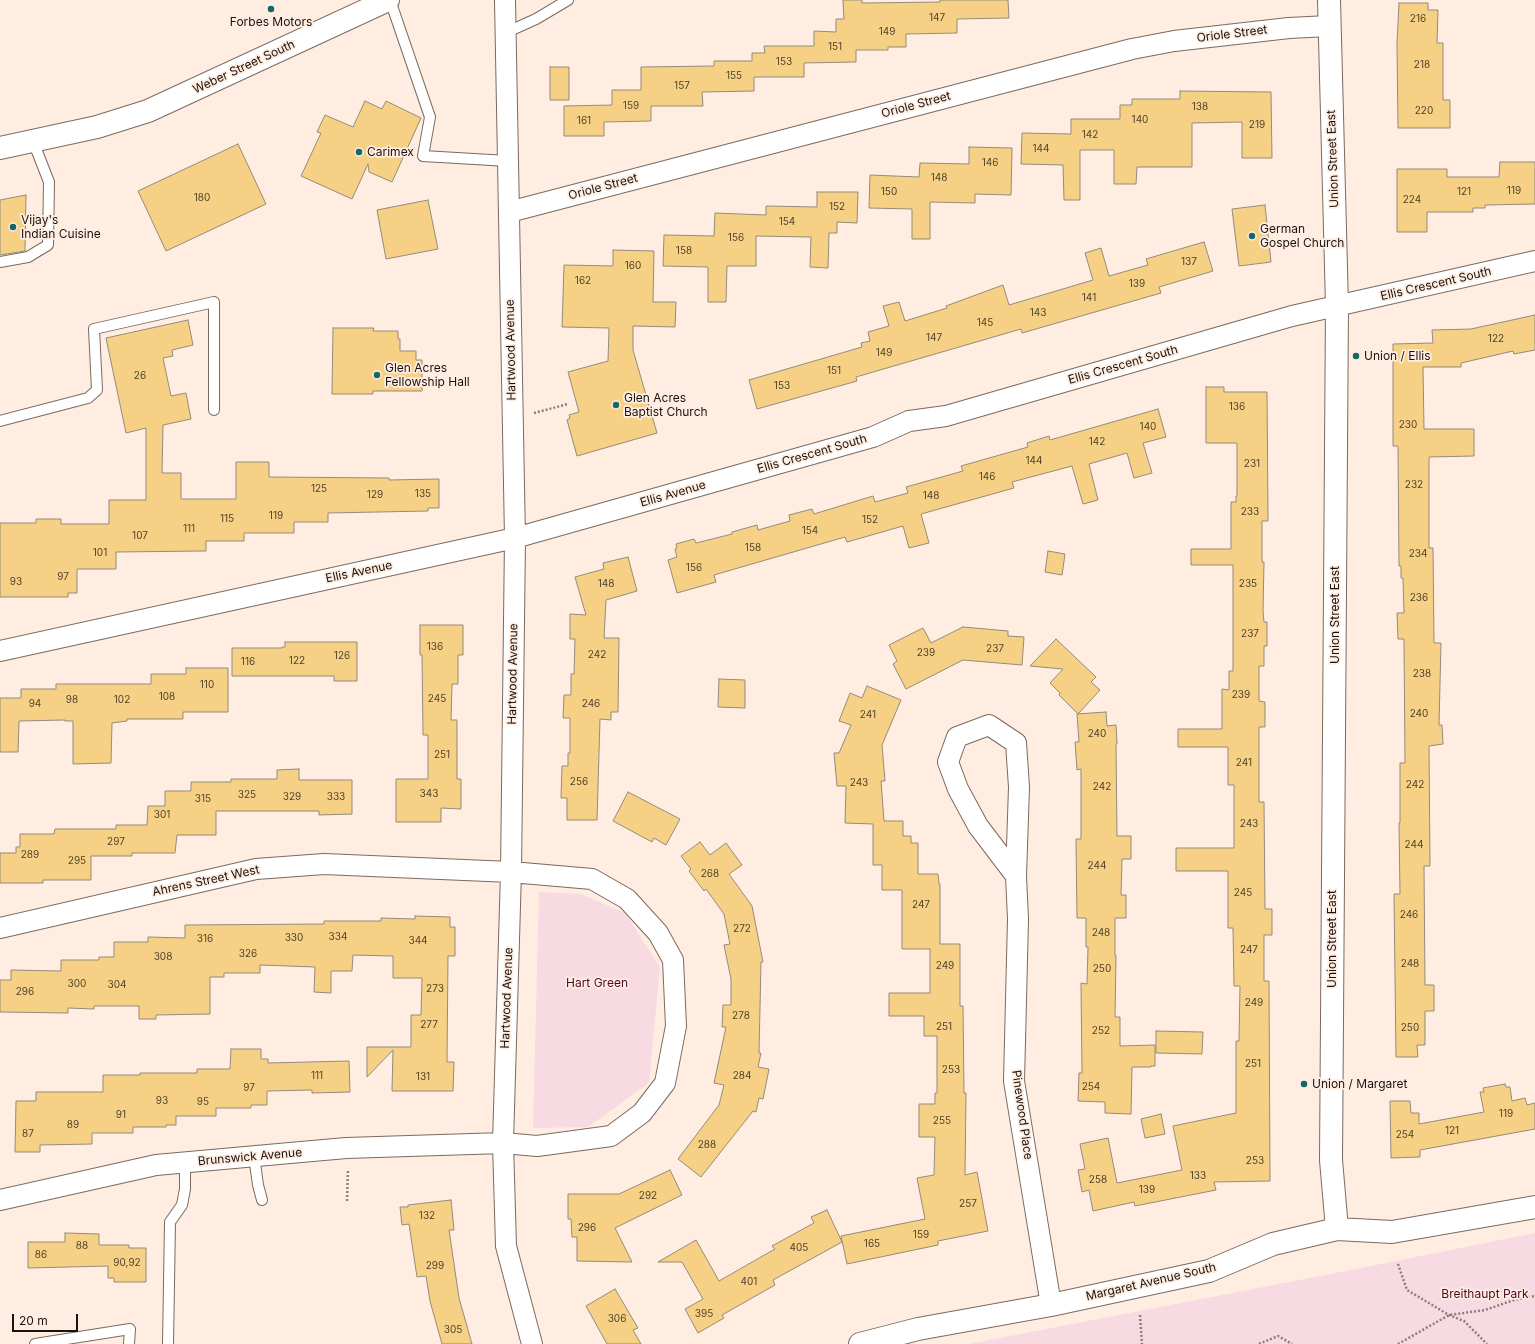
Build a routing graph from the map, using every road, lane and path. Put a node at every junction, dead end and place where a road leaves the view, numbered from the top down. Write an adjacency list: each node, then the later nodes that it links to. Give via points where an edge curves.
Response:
1 (389, 0): 7 (street, Weber Street South, via 148,111 97,128); 9 (lane, via 430,117 423,156)
2 (505, 0): 6 (street, Hartwood Avenue)
3 (568, 0): 6 (lane)
4 (1329, 0): 5 (street, Union Street East)
5 (1329, 26): 10 (street, Oriole Street, via 1174,41 1132,49); 13 (street, Union Street East)
6 (506, 33): 9 (street, Hartwood Avenue)
7 (33, 141): 8 (street, Weber Street South); 12 (lane, via 50,182 48,244 28,257)
8 (0, 148)
9 (508, 161): 10 (street, Hartwood Avenue)
10 (509, 212): 16 (street, Hartwood Avenue)
11 (1535, 261): 13 (street, Ellis Crescent South)
12 (0, 262)
13 (1337, 306): 18 (street, Ellis Crescent South, via 1292,316 946,416 909,421 873,437); 32 (street, Union Street East, via 1331,1160)
14 (568, 404): 16 (path)
15 (214, 410): 17 (lane, via 214,302 94,329 97,390 88,398)
16 (512, 419): 19 (street, Hartwood Avenue)
17 (0, 421)
18 (714, 482): 19 (street, Ellis Avenue)
19 (515, 538): 20 (street, Ellis Avenue); 21 (street, Hartwood Avenue)
20 (0, 652)
21 (511, 872): 23 (street, Ahrens Street West, via 324,864 256,869); 24 (street, Hartwood Avenue); 24 (street, Ahrens Street West, via 592,879 627,899 658,933 673,960 676,1026 665,1083 642,1113 611,1136 537,1146)
22 (1016, 876): 22 (street, Pinewood Place, via 1019,787 1016,743 988,725 957,737 948,762 958,789 978,826); 35 (street, Pinewood Place, via 1018,919 1014,1081)
23 (0, 928)
24 (503, 1143): 25 (street, Brunswick Avenue); 42 (street, Hartwood Avenue, via 506,1246)
25 (348, 1148): 26 (street, Brunswick Avenue); 30 (path)
26 (254, 1156): 27 (street, Brunswick Avenue); 29 (lane)
27 (185, 1162): 28 (street, Brunswick Avenue, via 156,1164); 41 (lane, via 182,1205 170,1222)
28 (0, 1200)
29 (262, 1200)
30 (347, 1201)
31 (1535, 1207): 32 (street, Margaret Avenue South, via 1392,1232)
32 (1337, 1229): 35 (street, Margaret Avenue South, via 1273,1244 1209,1271)
33 (1398, 1264): 37 (path, via 1407,1290)
34 (1535, 1296): 37 (path, via 1485,1310)
35 (1051, 1305): 43 (street, Margaret Avenue South, via 918,1330)
36 (1140, 1315): 44 (path)
37 (1449, 1315): 46 (path); 47 (path, via 1464,1321)
38 (1289, 1343): 45 (path, via 1278,1336)
39 (35, 1344): 40 (lane, via 130,1329)
40 (129, 1344)
41 (168, 1344)
42 (532, 1344)
43 (860, 1344)
44 (1142, 1344)
45 (1259, 1344)
46 (1398, 1344)
47 (1487, 1344)

